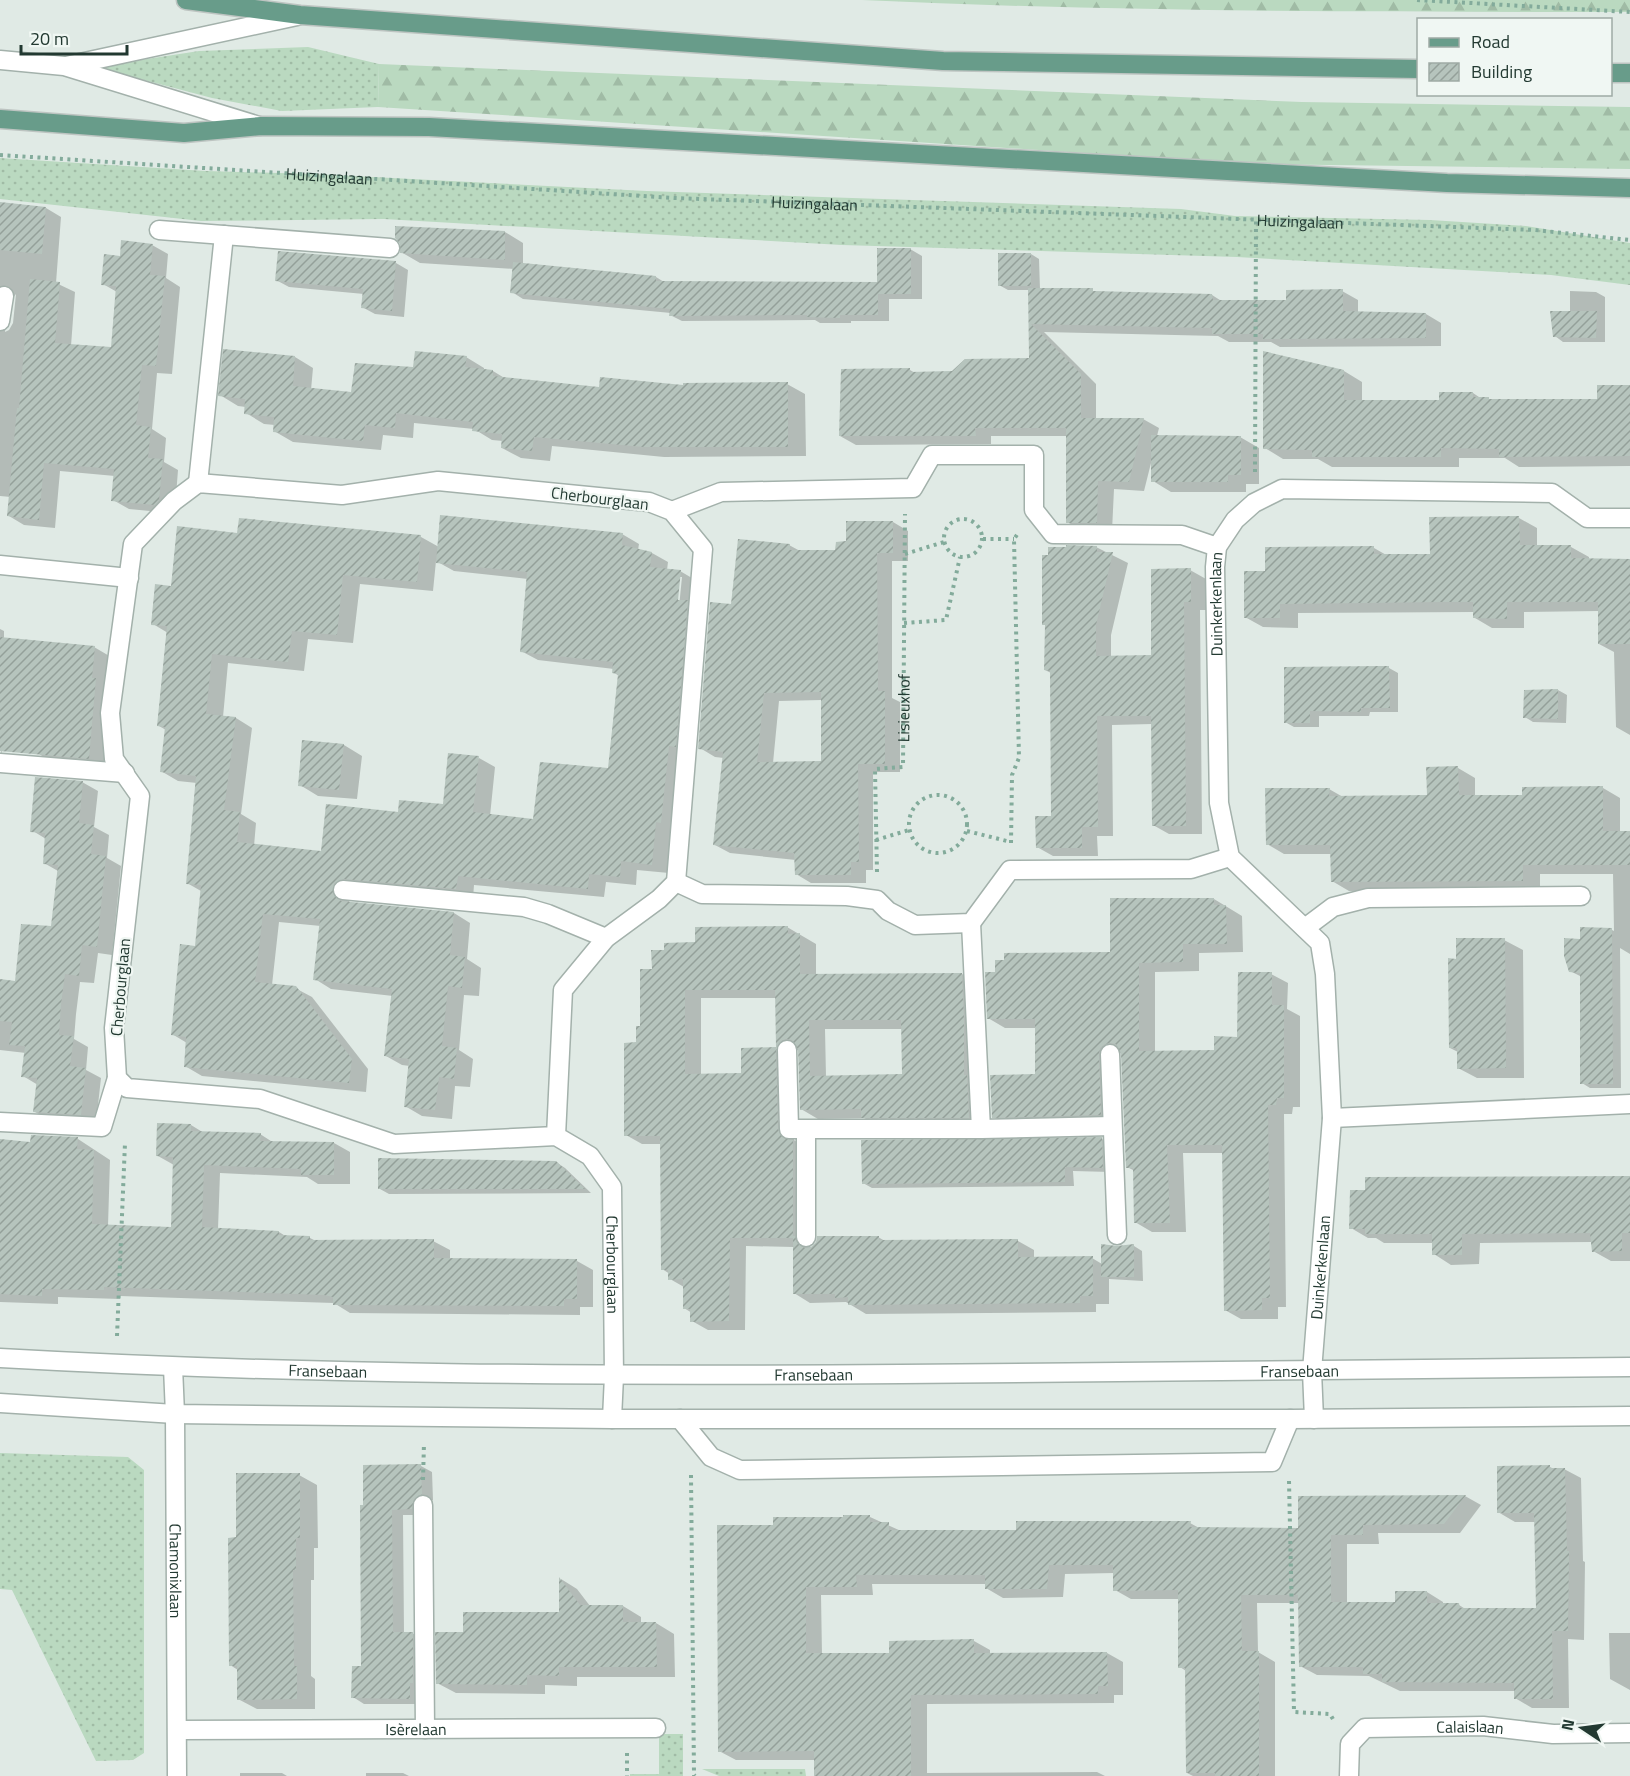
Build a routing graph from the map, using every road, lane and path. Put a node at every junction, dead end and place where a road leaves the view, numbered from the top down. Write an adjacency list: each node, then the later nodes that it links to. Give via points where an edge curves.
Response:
1 (186, 0): 4 (main road)
2 (1416, 0): 3 (path)
3 (1630, 12)
4 (300, 15): 6 (street); 7 (main road, via 943,61)
5 (0, 60): 6 (street)
6 (64, 66): 13 (street)
7 (1417, 69)
8 (1630, 72): 9 (main road)
9 (1612, 73)
10 (1612, 73): 11 (street)
11 (1630, 80)
12 (0, 119): 13 (main road, via 184,133)
13 (261, 126): 15 (main road, via 429,128 1435,183)
14 (0, 155): 16 (path, Huizingalaan, via 674,198)
15 (1630, 188)
16 (1256, 219): 19 (path, Huizingalaan, via 1535,230); 25 (path)
17 (159, 231): 18 (street)
18 (224, 235): 20 (street); 23 (street)
19 (1630, 240)
20 (390, 248)
21 (4, 296): 22 (street)
22 (0, 321)
23 (198, 483): 27 (street, Cherbourglaan, via 342,495 438,481 649,502); 36 (street, Cherbourglaan, via 174,501 133,544)
24 (905, 488): 26 (street, via 913,488 932,455 1034,455); 27 (street, via 721,492); 33 (path, Lisieuxhof)
25 (1254, 503): 28 (street, Duinkerkenlaan, via 1282,489 1552,493 1587,518); 32 (street, Duinkerkenlaan, via 1235,520)
26 (1034, 510): 30 (path); 32 (street, via 1053,534 1182,535)
27 (672, 511): 46 (street, Cherbourglaan, via 703,549)
28 (1630, 518)
29 (982, 539): 30 (path); 31 (path, via 978,526 958,519 947,528); 34 (path, via 977,551)
30 (1014, 539): 43 (path, via 1019,758 1012,775)
31 (944, 542): 33 (path); 34 (path, via 950,552)
32 (1218, 547): 44 (street, Duinkerkenlaan, via 1215,567 1219,803)
33 (905, 554): 37 (path, Lisieuxhof)
34 (960, 557): 37 (path, via 946,620)
35 (0, 565): 36 (street)
36 (129, 578): 39 (street, Cherbourglaan, via 110,713 114,759)
37 (904, 623): 42 (path, Lisieuxhof, via 903,767 875,769)
38 (0, 763): 39 (street)
39 (124, 773): 55 (street, Cherbourglaan, via 140,796 114,1028)
40 (909, 830): 41 (path, via 918,845 933,853 950,851); 41 (path, via 916,805 939,795 962,806); 42 (path)
41 (967, 831): 43 (path)
42 (876, 840): 49 (path, Lisieuxhof)
43 (1011, 842): 45 (path)
44 (1230, 857): 45 (street, via 1191,869); 51 (street, Duinkerkenlaan)
45 (1010, 870): 50 (street)
46 (676, 882): 49 (street, via 702,894); 52 (street)
47 (343, 890): 52 (street, via 524,907)
48 (1581, 896): 51 (street, via 1368,898 1333,907)
49 (877, 900): 50 (street, via 888,911 915,925)
50 (971, 923): 60 (street)
51 (1305, 928): 57 (street, Duinkerkenlaan, via 1320,943 1323,964)
52 (606, 939): 63 (street, via 563,990)
53 (787, 1050): 61 (street, via 789,1129)
54 (1110, 1054): 59 (street)
55 (117, 1078): 58 (street, via 102,1127); 63 (street, via 127,1088 261,1099 394,1144)
56 (1630, 1104): 57 (street)
57 (1332, 1118): 70 (street, Duinkerkenlaan)
58 (0, 1122)
59 (1112, 1126): 60 (street); 64 (street)
60 (981, 1129): 61 (street)
61 (806, 1130): 65 (street)
62 (125, 1134): 67 (path)
63 (556, 1136): 71 (street, Cherbourglaan, via 590,1156 612,1187)
64 (1117, 1235)
65 (806, 1237)
66 (0, 1358): 67 (street, Fransebaan)
67 (116, 1365): 68 (street, Fransebaan)
68 (173, 1367): 71 (street, Fransebaan); 73 (street, Chamonixlaan)
69 (1630, 1367): 70 (street, Fransebaan)
70 (1312, 1371): 71 (street, Fransebaan); 79 (street, Duinkerkenlaan)
71 (614, 1376): 76 (street, Cherbourglaan)
72 (0, 1403): 73 (street)
73 (175, 1414): 75 (street); 85 (street, Chamonixlaan)
74 (1630, 1416): 79 (street)
75 (425, 1417): 76 (street); 82 (path)
76 (612, 1419): 77 (street)
77 (680, 1419): 78 (street); 80 (street, via 711,1457 740,1470)
78 (1290, 1419): 79 (street); 80 (street)
79 (1314, 1419)
80 (1272, 1462): 87 (path, via 1289,1481 1294,1712 1330,1714)
81 (692, 1470): 89 (path)
82 (423, 1505): 84 (street)
83 (656, 1728): 84 (street, Isèrelaan)
84 (425, 1729): 85 (street, Isèrelaan)
85 (178, 1730): 88 (street, Chamonixlaan)
86 (1630, 1733): 87 (street, Calaislaan, via 1553,1734 1483,1726 1365,1728)
87 (1350, 1743): 90 (street)
88 (177, 1776)
89 (695, 1776)
90 (1349, 1776)

